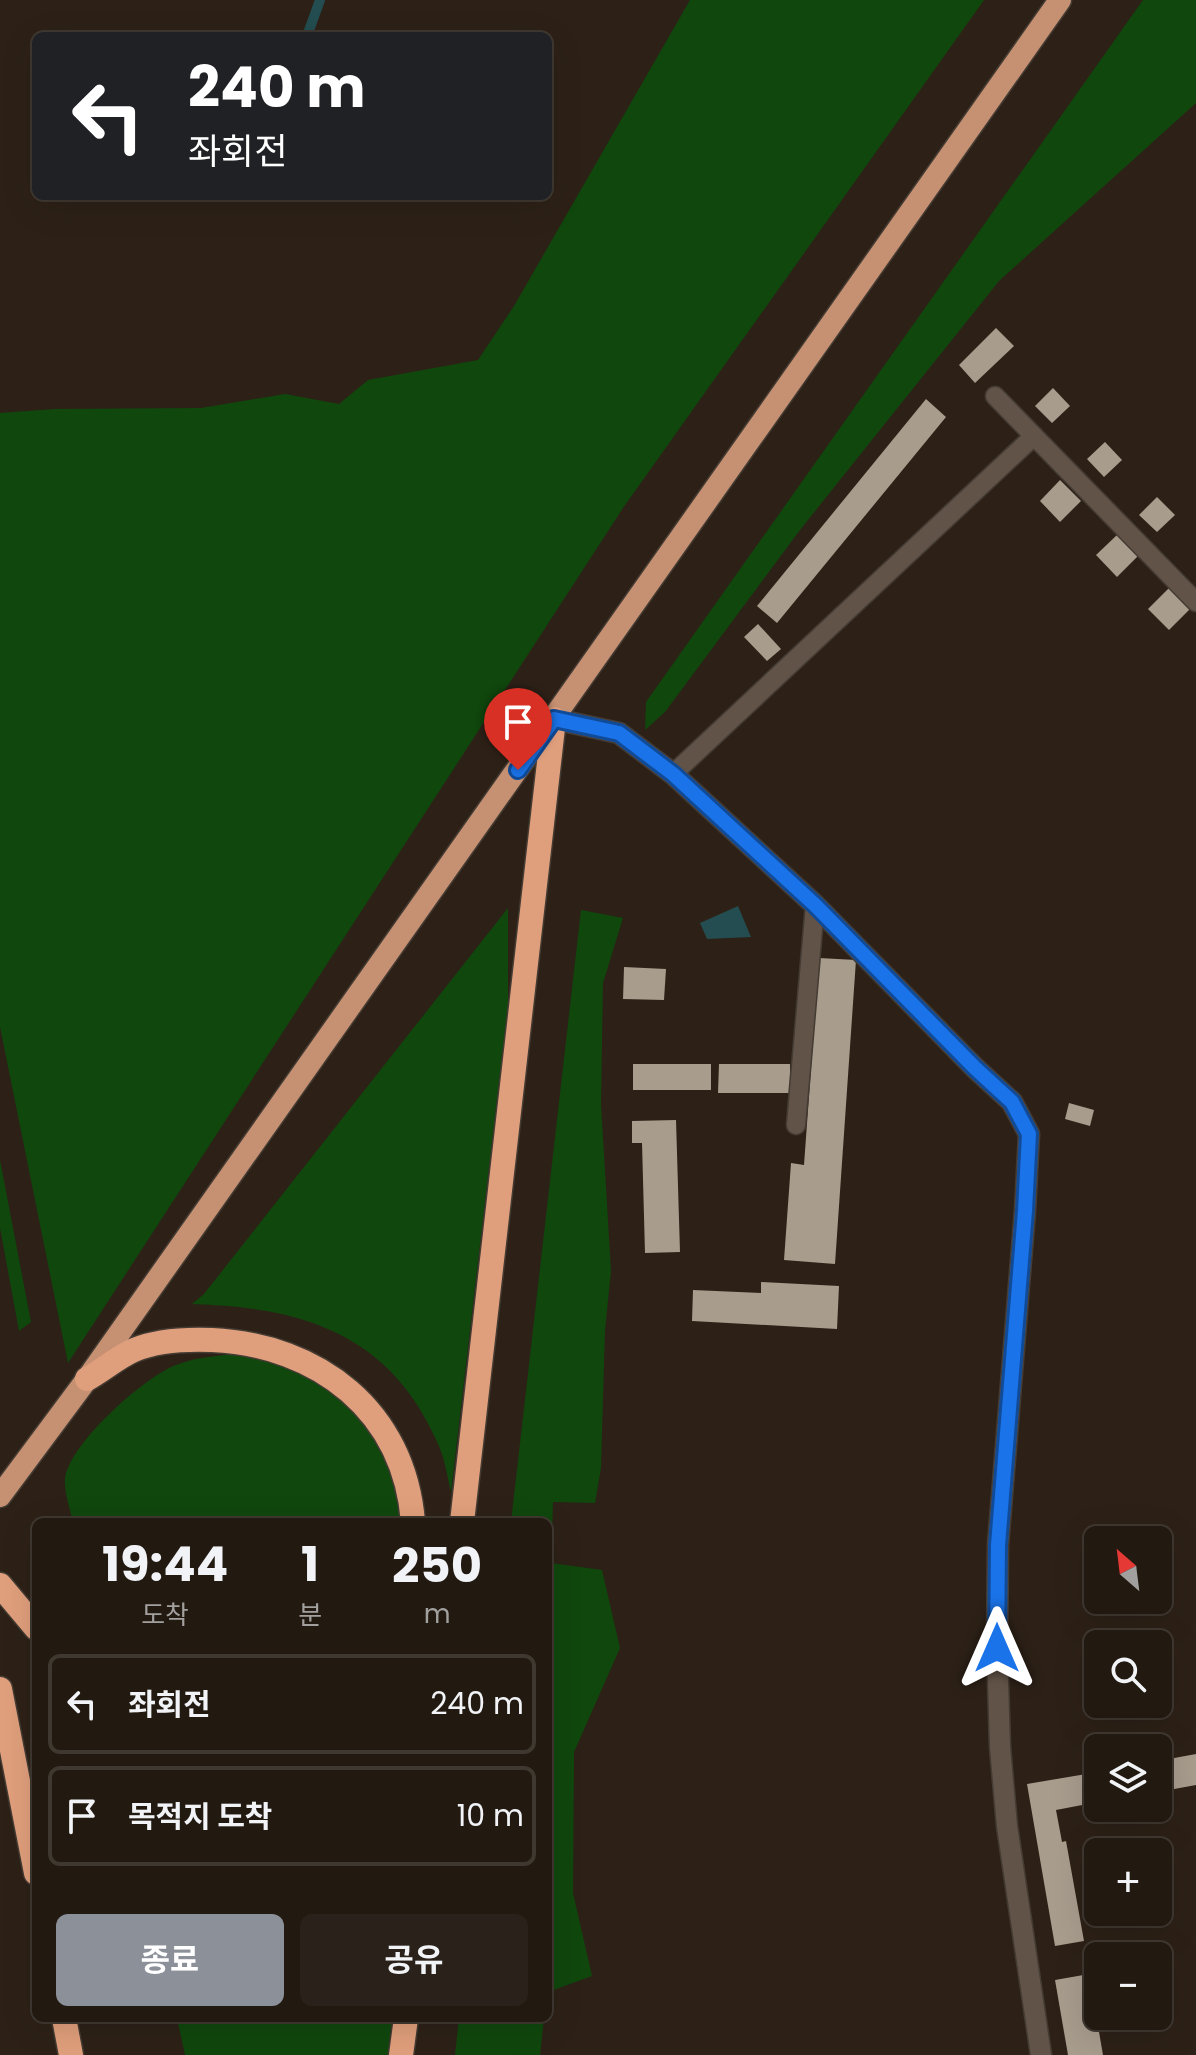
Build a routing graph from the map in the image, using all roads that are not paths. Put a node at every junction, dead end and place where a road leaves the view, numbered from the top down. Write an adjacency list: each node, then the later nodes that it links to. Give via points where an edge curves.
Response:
1 (1060, 0): 5 (highway)
2 (995, 396): 3 (lane)
3 (1034, 436): 4 (lane); 6 (lane)
4 (1196, 602)
5 (554, 719): 6 (street, via 619,733); 9 (highway); 12 (highway)
6 (673, 774): 7 (street)
7 (815, 905): 8 (lane); 21 (street, via 1012,1102 1029,1134 998,1545 997,1648 1007,1826)
8 (796, 1125)
9 (87, 1379): 10 (highway); 11 (highway, via 135,1350 186,1339 244,1342 289,1354 356,1396 385,1432)
10 (0, 1496)
11 (413, 1518)
12 (462, 1518)
13 (4, 1589): 14 (highway)
14 (32, 1623)
15 (0, 1689): 16 (highway)
16 (32, 1853)
17 (65, 2022): 19 (highway)
18 (405, 2022): 20 (highway)
19 (71, 2055)
20 (401, 2055)
21 (1041, 2055)

